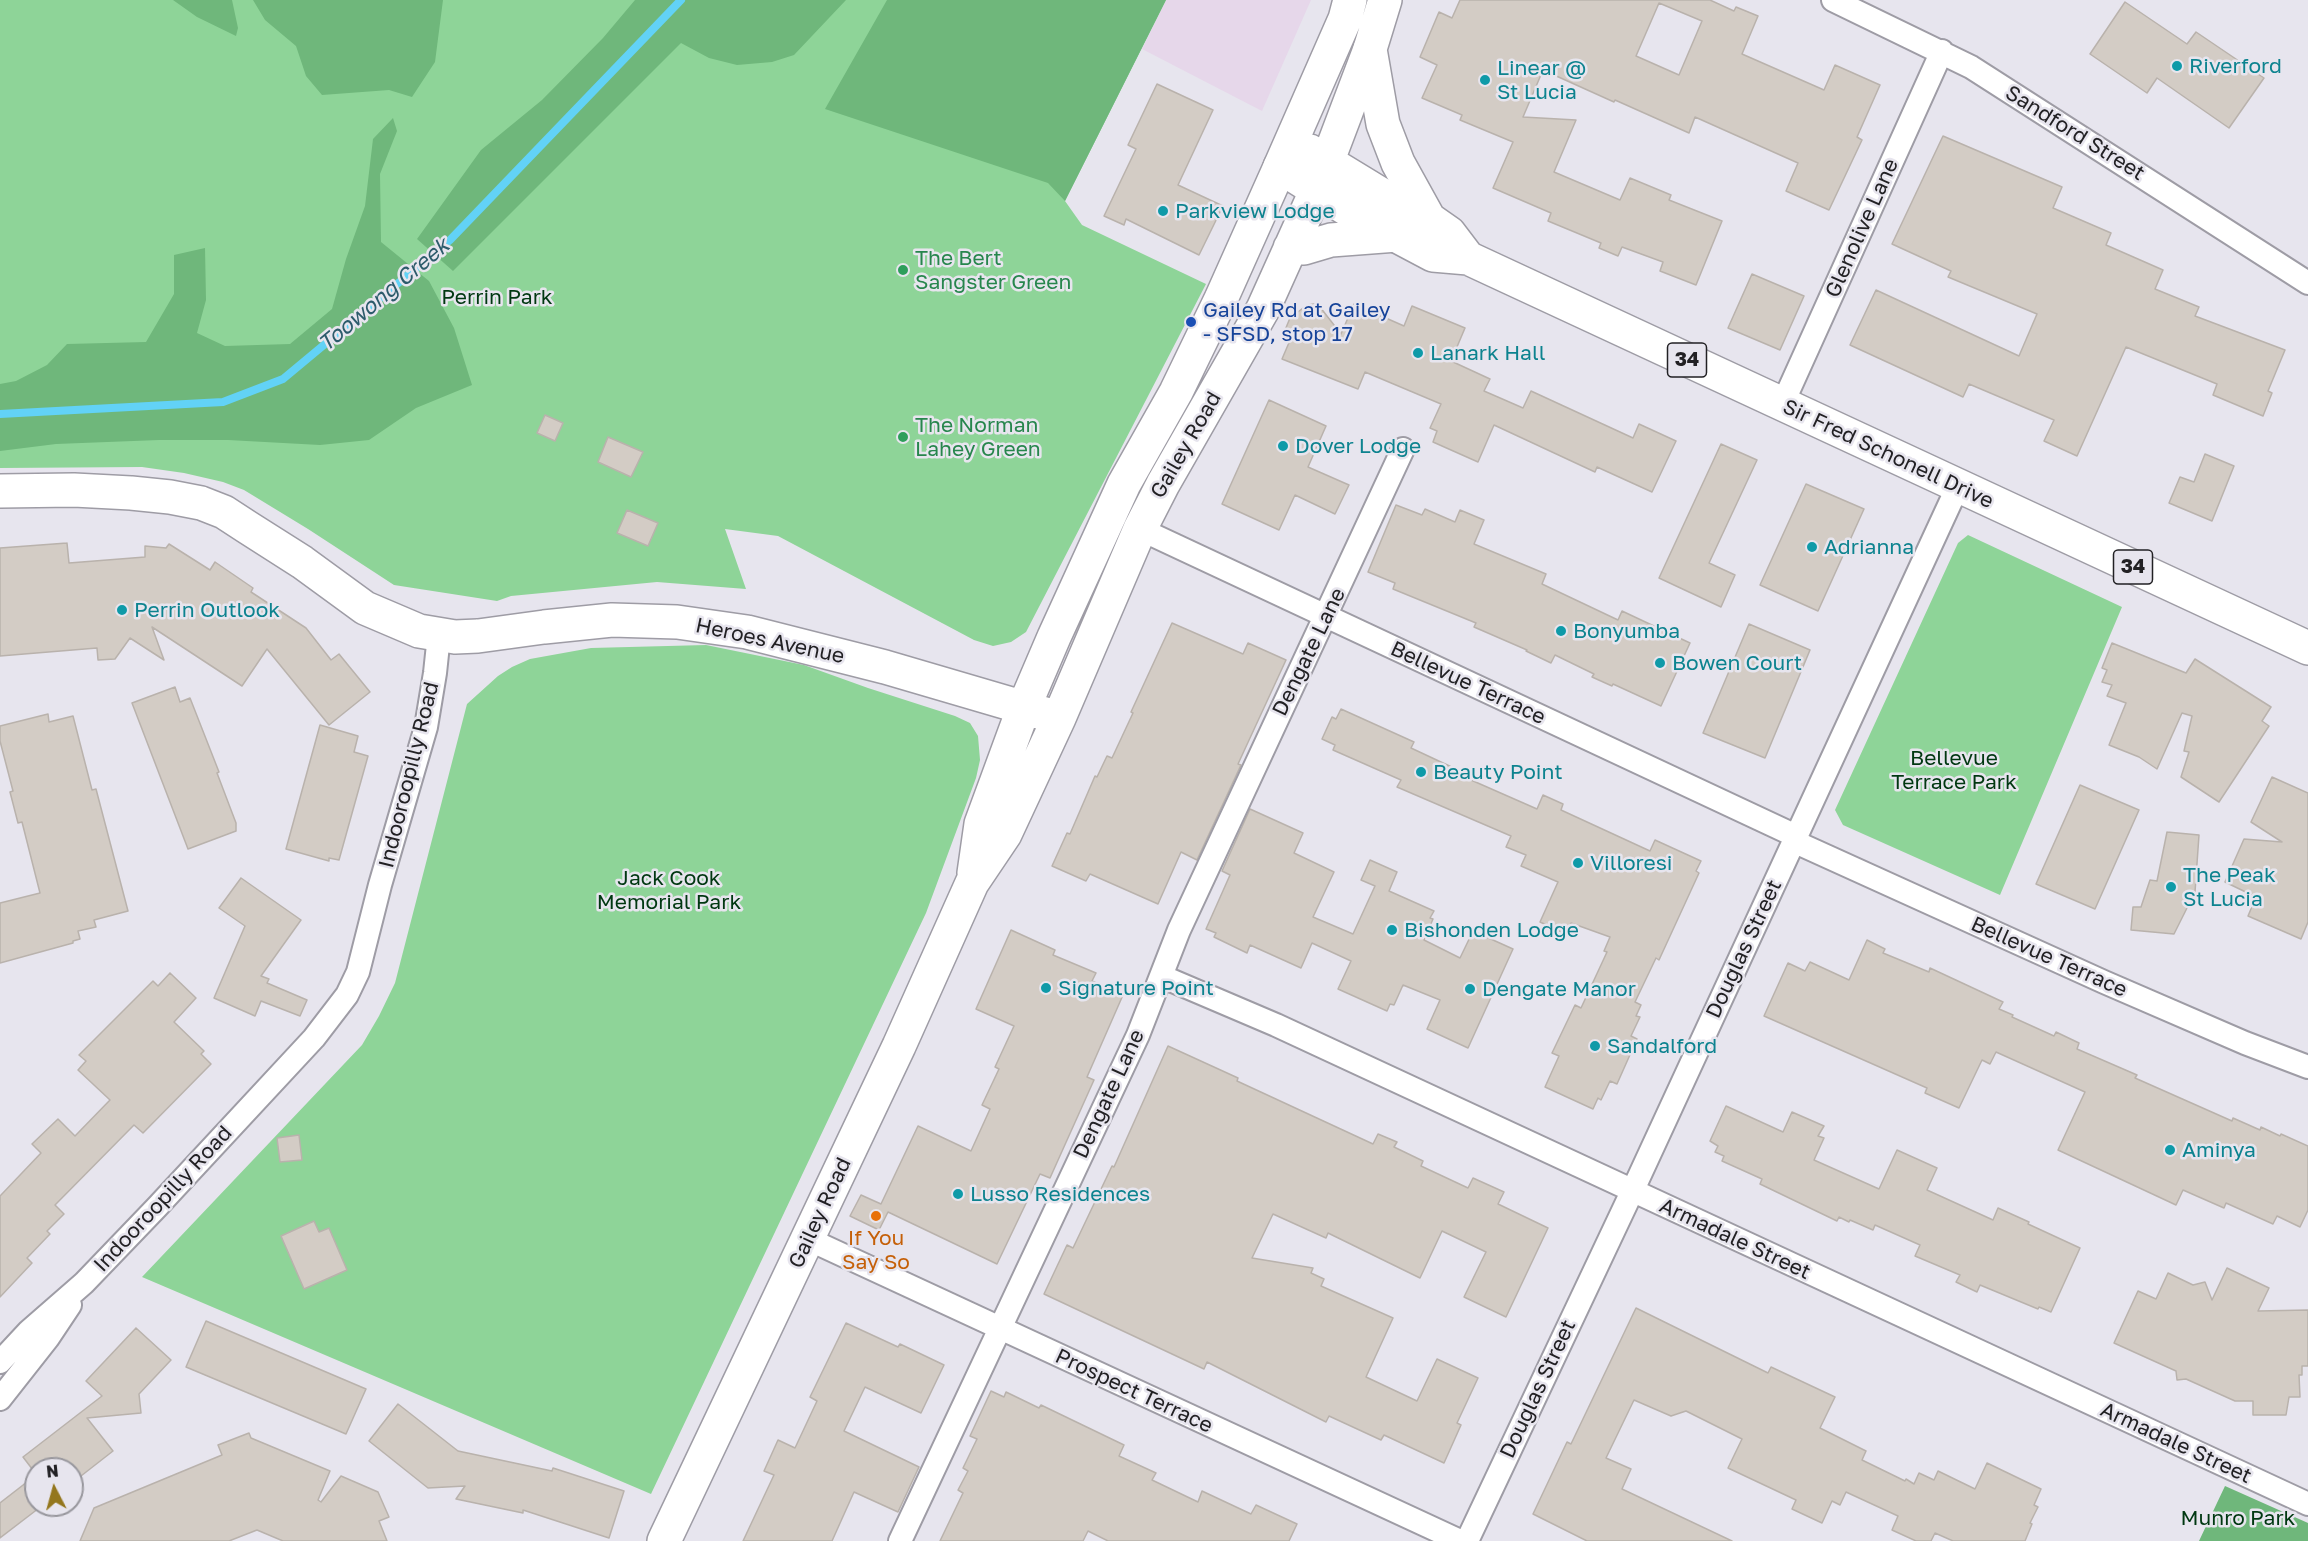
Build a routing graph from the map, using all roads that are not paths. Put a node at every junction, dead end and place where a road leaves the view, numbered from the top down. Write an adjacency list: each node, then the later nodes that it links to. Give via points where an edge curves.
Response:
1 (1350, 0): 6 (main road, Gailey Road)
2 (1385, 0): 4 (main road, Gailey Road / 34)
3 (1833, 0): 5 (street, Sandford Street)
4 (1370, 49): 7 (main road, Gailey Road); 8 (main road, 34, via 1390,144)
5 (1942, 51): 12 (street, Sandford Street); 13 (street, Glenolive Lane)
6 (1287, 154): 7 (main road, Sir Fred Schonell Drive); 21 (main road, Gailey Road, via 1176,392 1124,484)
7 (1322, 176): 8 (main road, Sir Fred Schonell Drive); 9 (main road, Sir Fred Schonell Drive / 34); 10 (main road, Gailey Road)
8 (1429, 219): 11 (main road, Sir Fred Schonell Drive / 34, via 1449,233)
9 (1396, 235): 10 (main road, via 1362,236); 11 (main road, Sir Fred Schonell Drive / 34, via 1433,255)
10 (1290, 248): 17 (main road, Gailey Road, via 1263,309 1162,484)
11 (1468, 258): 13 (main road, Sir Fred Schonell Drive / 34)
12 (2308, 283)
13 (1782, 405): 15 (main road, Sir Fred Schonell Drive / 34)
14 (1403, 449): 18 (street, Dengate Lane)
15 (1958, 486): 20 (main road, Sir Fred Schonell Drive / 34); 23 (street, Douglas Street)
16 (0, 490): 19 (main road, via 113,492 170,496 201,503 224,512 365,608 411,628)
17 (1140, 530): 18 (street, Bellevue Terrace); 22 (main road, Gailey Road)
18 (1325, 617): 23 (street, Bellevue Terrace); 25 (street, Dengate Lane)
19 (439, 635): 21 (main road, Heroes Avenue, via 478,636 612,620 677,622 747,632); 29 (street, Indooroopilly Road, via 426,727 358,972 347,995 314,1038)
20 (2308, 648)
21 (1024, 707): 22 (main road, Heroes Avenue); 24 (main road, Gailey Road, via 981,824)
22 (1059, 718): 24 (main road, Gailey Road, via 1005,834)
23 (1794, 838): 26 (street, Bellevue Terrace, via 2104,982); 27 (street, Douglas Street)
24 (972, 883): 28 (main road, Gailey Road)
25 (1161, 976): 27 (street, Armadale Street, via 1276,1025); 30 (street, Dengate Lane, via 1138,1035)
26 (2308, 1067)
27 (1632, 1191): 33 (street, Armadale Street); 37 (street, Douglas Street)
28 (808, 1239): 30 (street, Prospect Terrace); 34 (main road, Gailey Road)
29 (84, 1283): 31 (street, Indooroopilly Road); 32 (street, Indooroopilly Road, via 48,1338)
30 (999, 1329): 35 (street, Dengate Lane); 36 (street, Prospect Terrace)
31 (0, 1362)
32 (0, 1399)
33 (2308, 1504)
34 (664, 1541)
35 (900, 1541)
36 (1460, 1541)
37 (1467, 1541)

